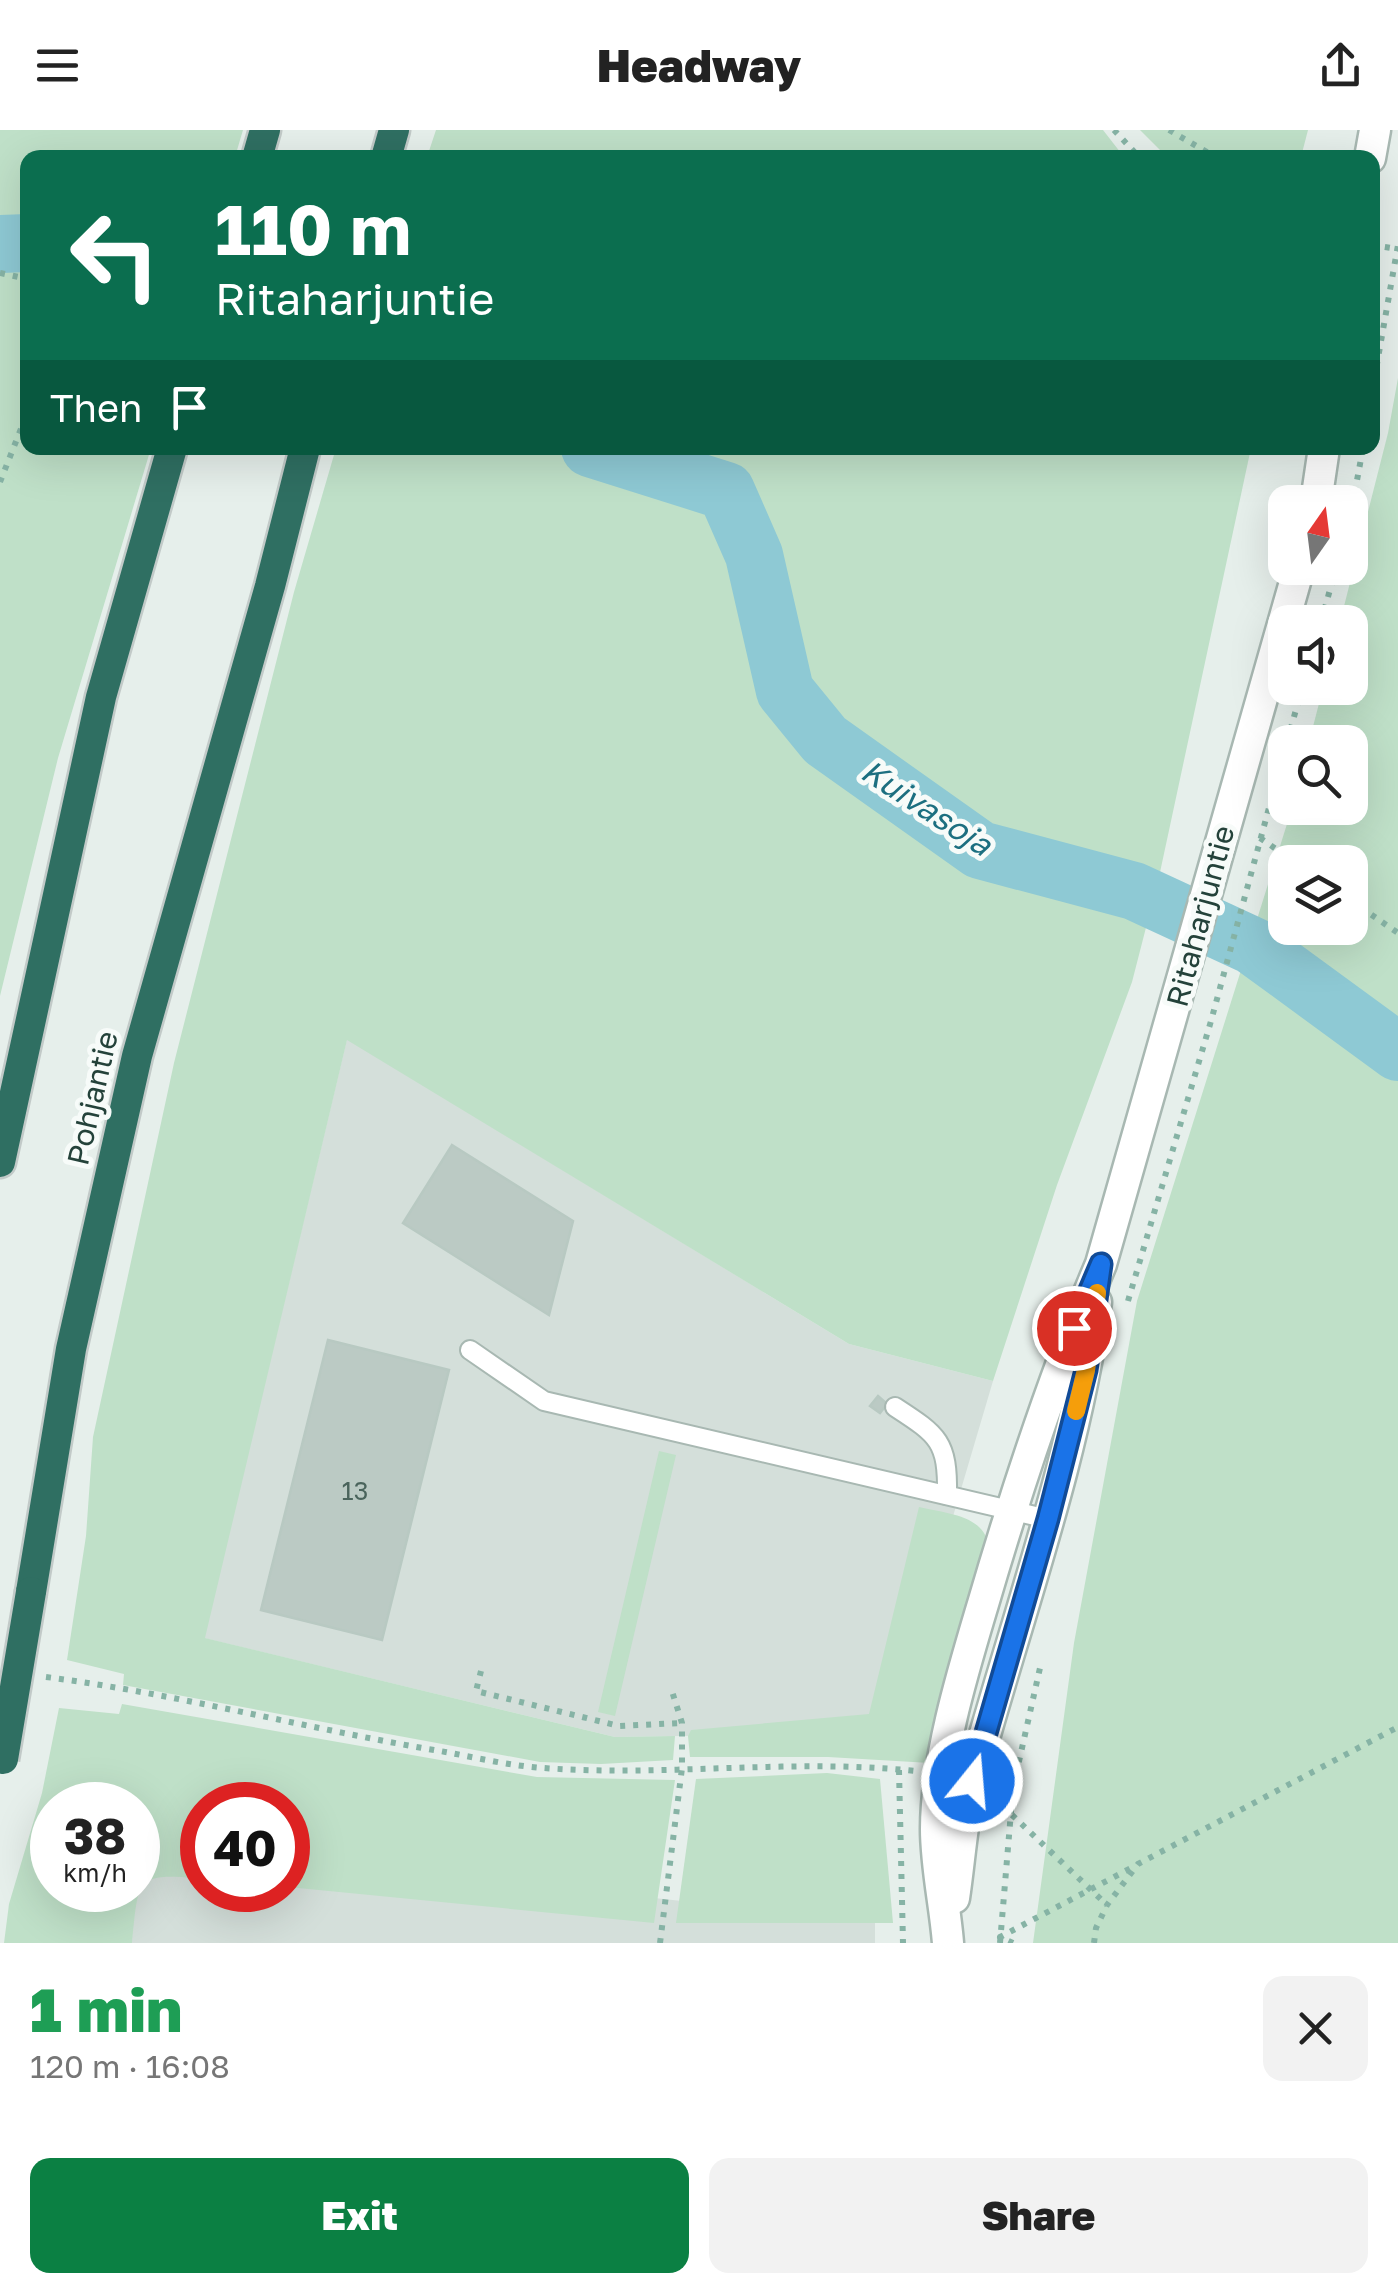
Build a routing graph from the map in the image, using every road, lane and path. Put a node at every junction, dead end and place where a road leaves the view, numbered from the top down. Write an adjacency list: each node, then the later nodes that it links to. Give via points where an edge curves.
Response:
1 (1114, 130): 3 (path)
2 (1169, 130): 4 (path)
3 (1133, 150)
4 (1203, 150)
5 (1398, 247): 6 (path)
6 (1380, 347)
7 (20, 431): 12 (path)
8 (170, 455): 22 (highway, via 100,697)
9 (303, 455): 34 (highway, Pohjantie, bridge, via 136,1056 71,1349)
10 (1323, 455): 13 (street)
11 (1362, 455): 14 (path)
12 (0, 482)
13 (1319, 485)
14 (1356, 485)
15 (1294, 585): 23 (street, Ritaharjuntie)
16 (1268, 810): 17 (path)
17 (1260, 838): 18 (path); 21 (path)
18 (1270, 845)
19 (1368, 912): 20 (path)
20 (1398, 933)
21 (1210, 1021)
22 (0, 1162)
23 (1101, 1264): 27 (street, Ritaharjuntie, via 1060,1360); 28 (street, Ritaharjuntie, via 1086,1370)
24 (470, 1350): 26 (lane, via 544,1401)
25 (896, 1407): 26 (lane, via 932,1432 948,1461)
26 (947, 1495): 27 (lane)
27 (1010, 1510): 28 (lane); 37 (street, Ritaharjuntie, via 960,1680)
28 (1048, 1519): 37 (street, Ritaharjuntie)
29 (481, 1671): 32 (path, via 476,1691 619,1726)
30 (34, 1676): 35 (path, via 541,1768)
31 (671, 1688): 32 (path)
32 (682, 1723): 35 (path)
33 (1398, 1727): 40 (path)
34 (2, 1768)
35 (682, 1768): 36 (path); 44 (path)
36 (899, 1770): 37 (path); 45 (path)
37 (957, 1778): 38 (path); 43 (street, Ritaharjuntie, via 936,1828)
38 (1013, 1788)
39 (1011, 1814): 41 (path)
40 (1138, 1864): 41 (path); 42 (path)
41 (1093, 1888): 42 (path); 46 (path, via 1000,1937)
42 (1108, 1905): 47 (path)
43 (948, 1942)
44 (660, 1943)
45 (903, 1943)
46 (1013, 1943)
47 (1094, 1943)

